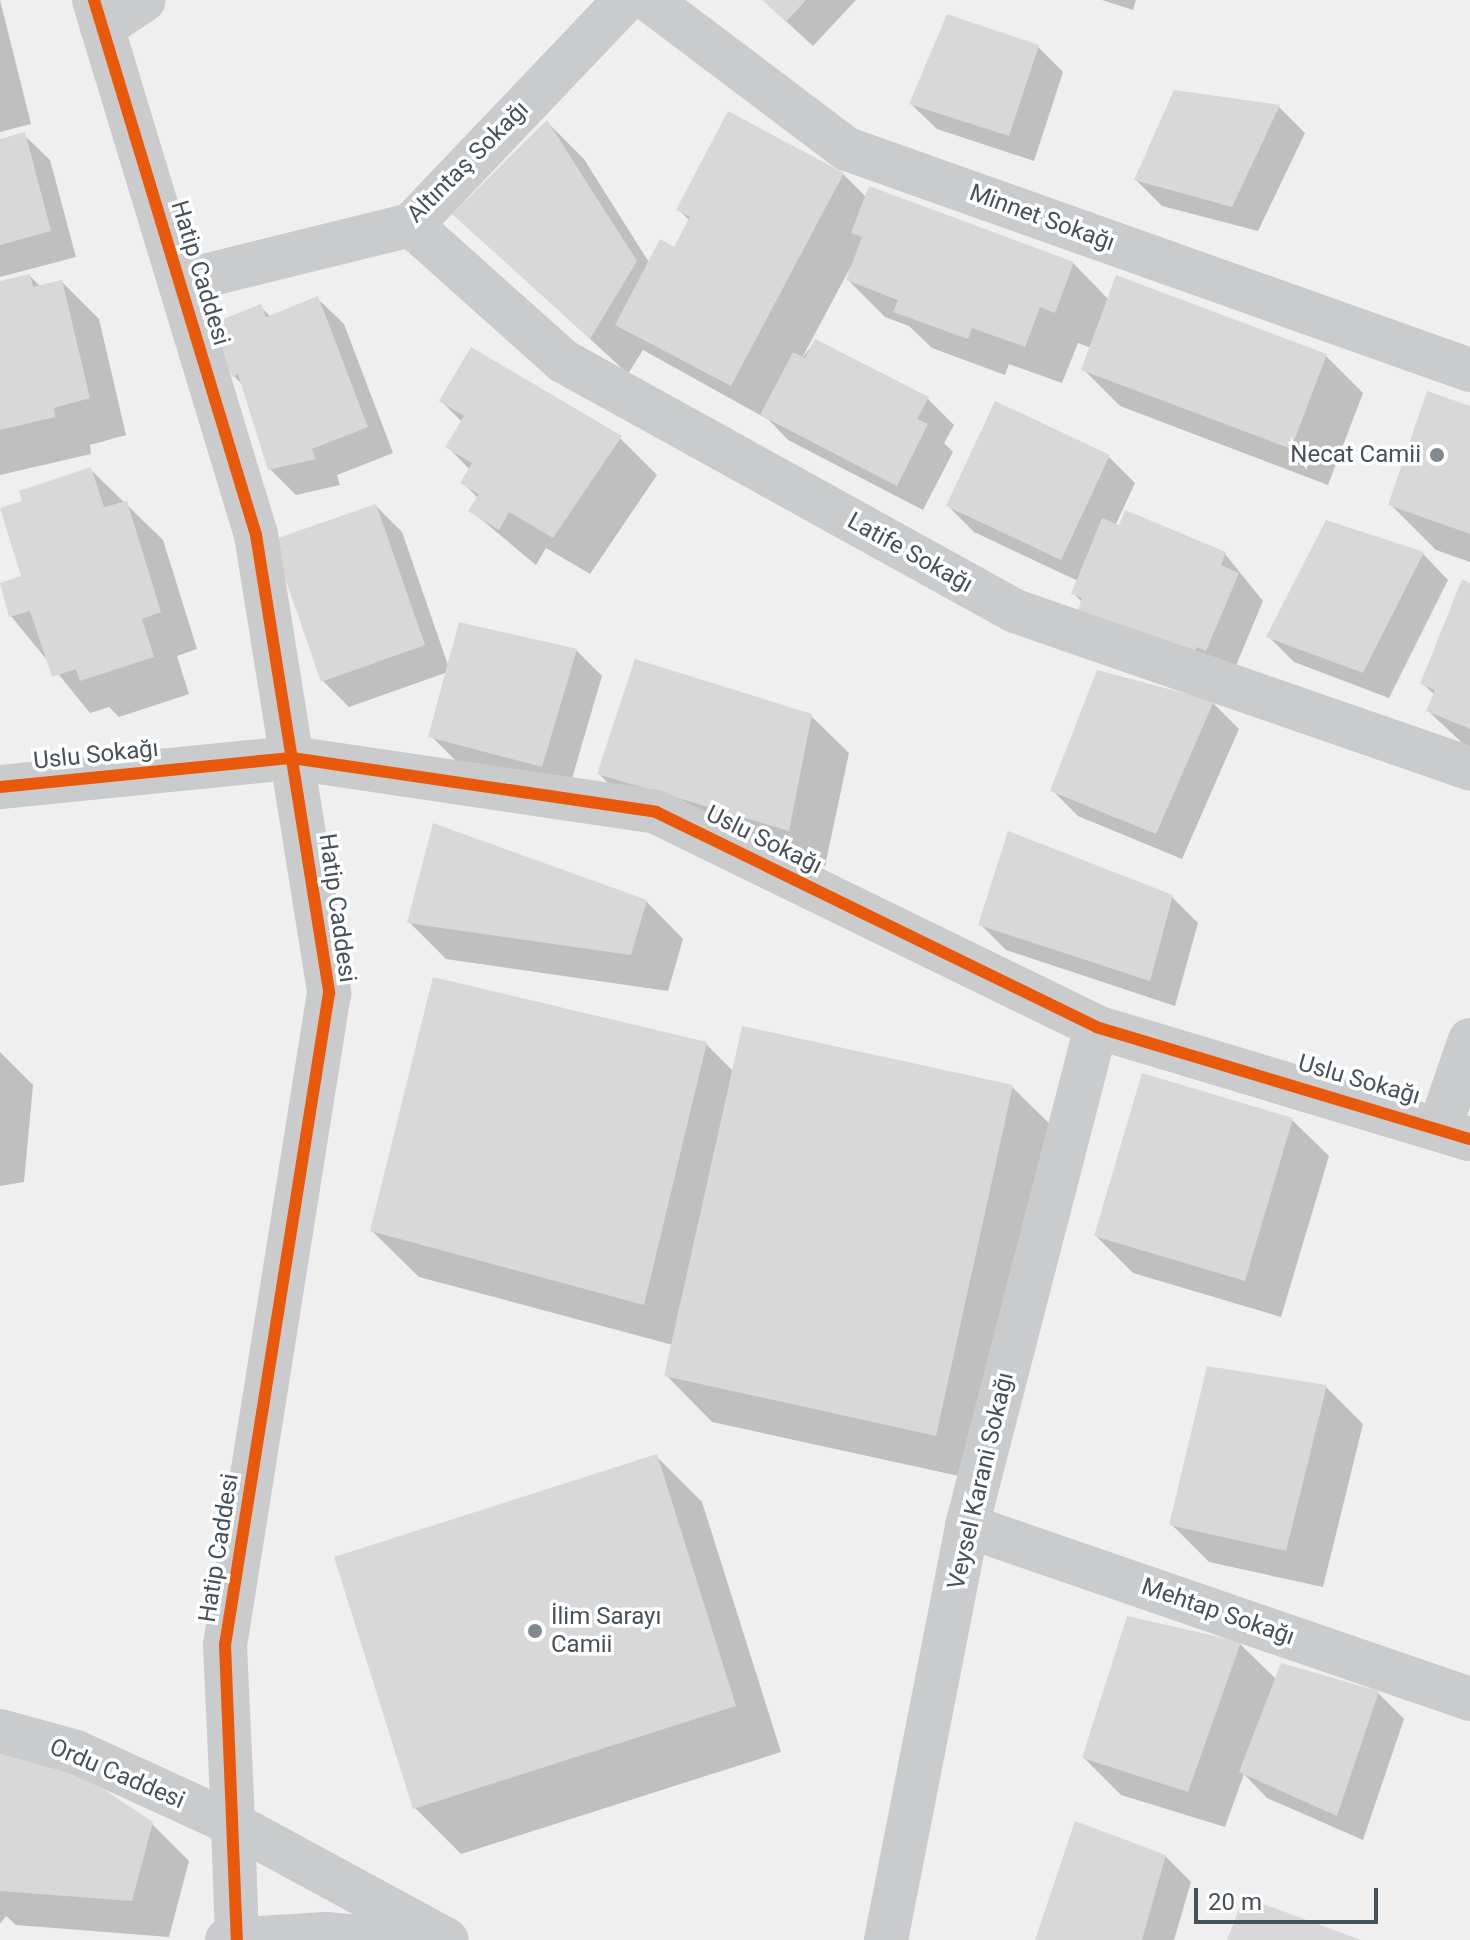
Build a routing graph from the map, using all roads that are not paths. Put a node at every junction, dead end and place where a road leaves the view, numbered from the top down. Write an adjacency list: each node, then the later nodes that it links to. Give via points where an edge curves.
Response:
1 (144, 0): 4 (street)
2 (625, 0): 5 (street, Altıntaş Sokağı)
3 (649, 0): 7 (street, Minnet Sokağı, via 847,149)
4 (98, 14): 6 (street, Hatip Caddesi)
5 (411, 225): 6 (street, Altıntaş Sokağı); 9 (street, Latife Sokağı, via 563,361 1015,611)
6 (180, 282): 8 (street, Hatip Caddesi, via 256,535)
7 (1470, 370)
8 (292, 758): 10 (street, Uslu Sokağı); 11 (street, Uslu Sokağı, via 656,812); 17 (street, Hatip Caddesi, via 329,993 225,1645)
9 (1470, 769)
10 (0, 787)
11 (1096, 1027): 13 (street, Uslu Sokağı); 14 (street, Veysel Karani Sokağı)
12 (1470, 1040): 13 (street)
13 (1455, 1133)
14 (967, 1526): 15 (street, Mehtap Sokağı); 21 (street, Veysel Karani Sokağı)
15 (1470, 1699)
16 (0, 1731): 17 (street, Ordu Caddesi, via 76,1752)
17 (233, 1824): 18 (street, Hatip Caddesi); 20 (street, Ordu Caddesi)
18 (234, 1940): 19 (main road)
19 (393, 1940)
20 (447, 1940)
21 (886, 1940)

